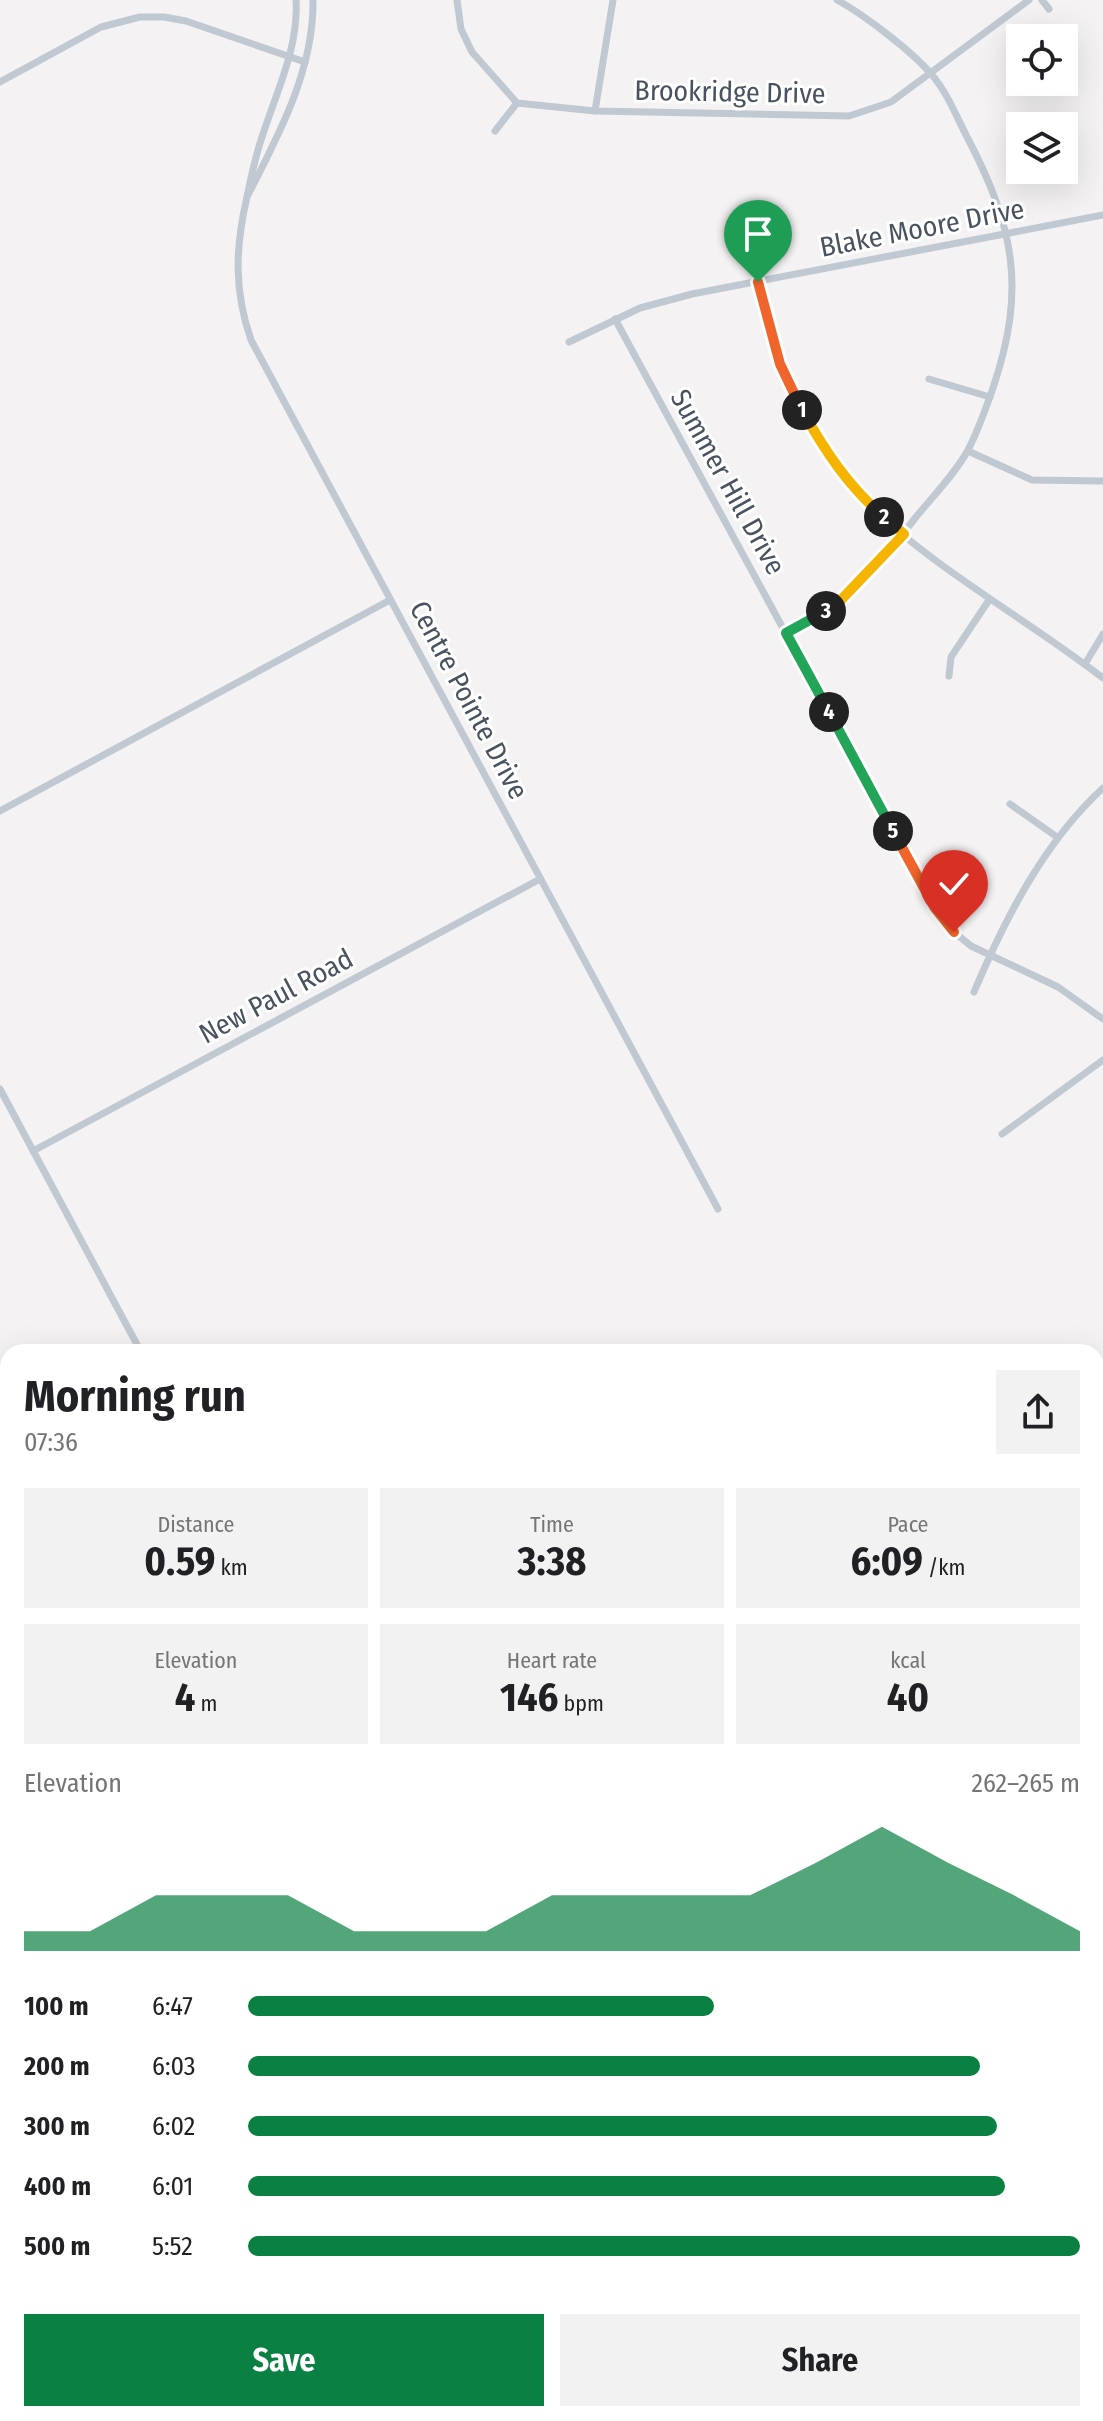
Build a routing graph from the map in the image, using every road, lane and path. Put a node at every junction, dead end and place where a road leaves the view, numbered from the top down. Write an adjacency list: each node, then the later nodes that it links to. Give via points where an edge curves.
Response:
1 (296, 0): 10 (street, Centre Pointe Drive)
2 (313, 0): 11 (street, Centre Pointe Drive)
3 (457, 0): 14 (street, via 461,29 472,52)
4 (613, 0): 15 (street)
5 (837, 0): 8 (street)
6 (1029, 0): 12 (street, Brookridge Drive)
7 (1042, 0): 9 (street)
8 (847, 2): 12 (street)
9 (1049, 9)
10 (289, 58): 11 (street); 13 (street, via 186,21 140,17 101,27); 17 (street, Centre Pointe Drive, via 260,140)
11 (305, 62): 17 (street, Centre Pointe Drive)
12 (932, 74): 15 (street, Brookridge Drive, via 891,102 849,116); 19 (street, via 973,148)
13 (0, 82)
14 (517, 103): 15 (street, Brookridge Drive); 16 (street)
15 (595, 111)
16 (495, 131)
17 (247, 197): 28 (street, Centre Pointe Drive, via 236,263 247,328)
18 (1103, 215): 19 (street, Blake Moore Drive)
19 (1006, 234): 20 (street, Blake Moore Drive); 24 (street, via 1013,300)
20 (758, 282): 21 (street, Blake Moore Drive, via 653,304); 27 (street, via 780,364 819,442 859,495)
21 (615, 319): 22 (street, Blake Moore Drive); 30 (street, Summer Hill Drive)
22 (569, 342)
23 (929, 379): 24 (street)
24 (990, 397): 25 (street)
25 (968, 451): 26 (street, via 1032,480); 27 (street)
26 (1103, 481)
27 (904, 534): 29 (street); 30 (street, via 839,602)
28 (390, 600): 37 (street); 39 (street, Centre Pointe Drive)
29 (989, 600): 32 (street); 33 (street, via 951,657)
30 (786, 633): 40 (street, Summer Hill Drive, via 935,908 954,932)
31 (1103, 634): 32 (street)
32 (1085, 664): 34 (street)
33 (949, 676)
34 (1103, 678)
35 (1103, 788): 38 (street)
36 (1010, 804): 38 (street)
37 (0, 811)
38 (1057, 837): 40 (street)
39 (540, 879): 46 (street, New Paul Road); 47 (street, Centre Pointe Drive)
40 (989, 956): 41 (street); 42 (street, Summer Hill Drive, via 1058,987)
41 (974, 992)
42 (1103, 1019)
43 (1103, 1060): 45 (street)
44 (0, 1089): 46 (street)
45 (1002, 1134)
46 (33, 1151): 48 (street)
47 (718, 1209)
48 (137, 1344)

